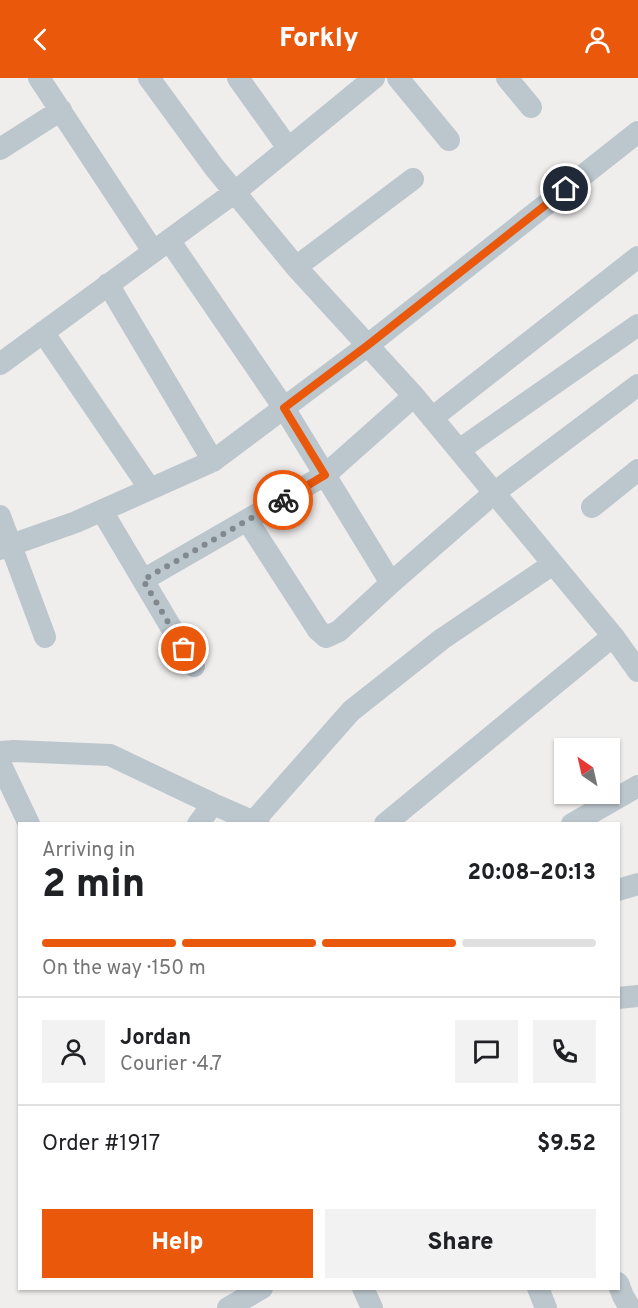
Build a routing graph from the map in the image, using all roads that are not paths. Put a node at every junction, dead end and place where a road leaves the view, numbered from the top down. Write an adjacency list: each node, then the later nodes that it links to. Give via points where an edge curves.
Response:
1 (39, 78): 8 (street)
2 (149, 78): 14 (street)
3 (238, 78): 11 (street)
4 (374, 78): 11 (street)
5 (398, 78): 10 (street)
6 (507, 78): 7 (street)
7 (531, 106)
8 (60, 110): 12 (street); 15 (street)
9 (638, 132): 21 (street)
10 (448, 140)
11 (288, 148): 14 (street)
12 (0, 149)
13 (413, 179): 17 (street)
14 (235, 192): 15 (street); 17 (street)
15 (161, 245): 18 (street); 25 (street)
16 (638, 257): 26 (street)
17 (296, 267): 21 (street)
18 (108, 284): 20 (street); 28 (street)
19 (638, 325): 27 (street)
20 (43, 332): 22 (street); 31 (street)
21 (368, 345): 24 (street); 25 (street)
22 (0, 364)
23 (638, 385): 32 (street)
24 (414, 396): 26 (street); 30 (street)
25 (284, 408): 28 (street); 30 (street)
26 (432, 418): 27 (street)
27 (459, 450): 32 (street)
28 (213, 461): 31 (street)
29 (638, 470): 33 (street)
30 (325, 475): 36 (street); 40 (street)
31 (150, 489): 34 (street)
32 (494, 493): 38 (street); 40 (street)
33 (592, 507)
34 (102, 511): 37 (street); 39 (street)
35 (0, 516): 37 (street)
36 (248, 520): 39 (street); 40 (street, via 326,637 339,631)
37 (5, 547): 42 (street)
38 (553, 564): 41 (street); 51 (street, via 442,639 351,711)
39 (143, 580): 43 (street)
40 (391, 583)
41 (613, 636): 44 (street); 52 (street)
42 (45, 637)
43 (194, 666)
44 (638, 670)
45 (0, 752): 48 (street, via 110,755)
46 (0, 763): 49 (street)
47 (638, 786): 53 (street)
48 (213, 804): 50 (street); 51 (street)
49 (28, 822)
50 (200, 822)
51 (256, 822)
52 (387, 822)
53 (575, 822)
54 (638, 884): 55 (street)
55 (620, 889)
56 (638, 996): 57 (street)
57 (620, 998)
58 (620, 1288): 65 (street)
59 (259, 1290): 62 (street)
60 (364, 1290): 63 (street)
61 (539, 1290): 64 (street)
62 (231, 1307)
63 (372, 1308)
64 (546, 1308)
65 (630, 1308)

